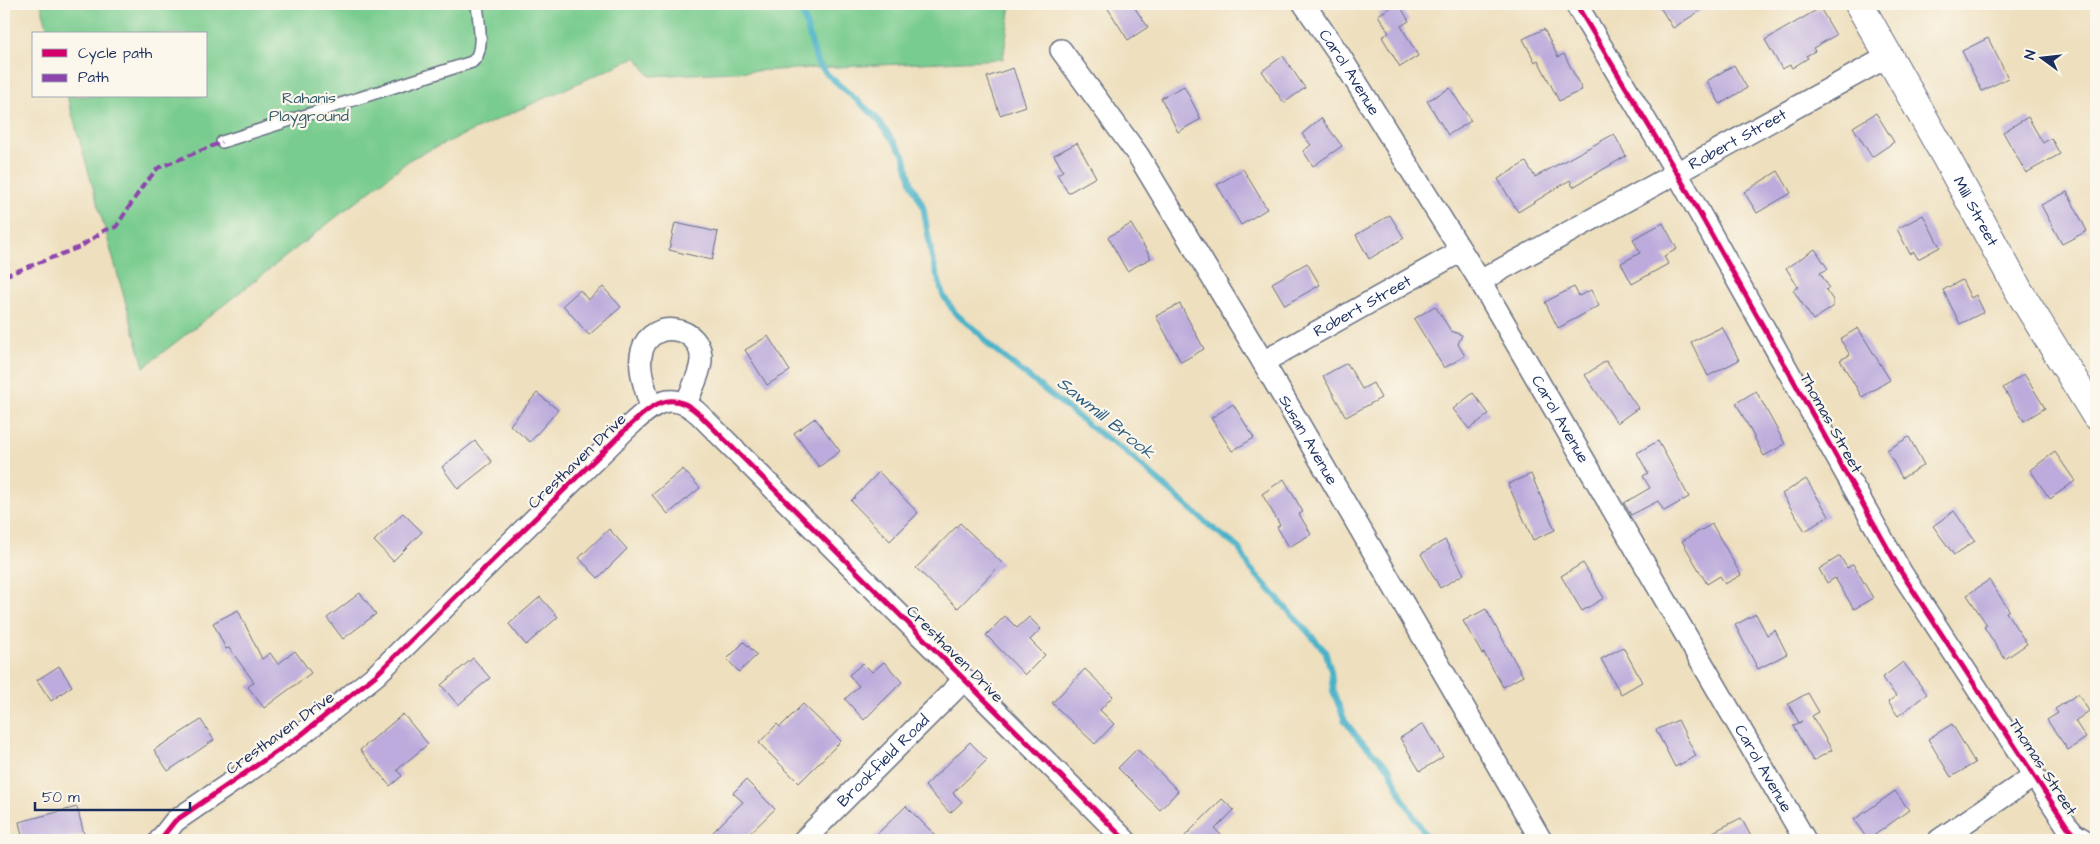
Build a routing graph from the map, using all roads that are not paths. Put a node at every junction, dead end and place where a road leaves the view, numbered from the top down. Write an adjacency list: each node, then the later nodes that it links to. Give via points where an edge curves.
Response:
1 (477, 4): 7 (lane, via 480,50 472,62)
2 (1304, 4): 9 (street, Carol Avenue)
3 (1576, 4): 8 (street, Thomas Street)
4 (1859, 4): 6 (street, Mill Street)
5 (1061, 50): 11 (street, Susan Avenue, via 1138,155)
6 (1889, 56): 8 (street, Robert Street); 14 (street, Mill Street, via 2019,290)
7 (222, 142)
8 (1677, 173): 10 (street, Robert Street); 16 (street, Thomas Street, via 1901,572)
9 (1461, 251): 10 (street, Carol Avenue); 11 (street, Robert Street)
10 (1480, 281): 21 (street, Carol Avenue)
11 (1263, 362): 20 (street, Susan Avenue)
12 (686, 404): 13 (street, via 664,402); 13 (street, via 700,366 699,349 684,332 667,329 651,336 642,351 642,370); 15 (street, Cresthaven Drive)
13 (652, 407): 17 (street, Cresthaven Drive, via 376,675 302,735 175,821)
14 (2096, 416)
15 (964, 680): 18 (street, Brookfield Road); 19 (street, Cresthaven Drive)
16 (2034, 776): 22 (street); 23 (street, Thomas Street, via 2070,831)
17 (160, 840)
18 (804, 840)
19 (1125, 840)
20 (1541, 840)
21 (1805, 840)
22 (1939, 840)
23 (2084, 840)

